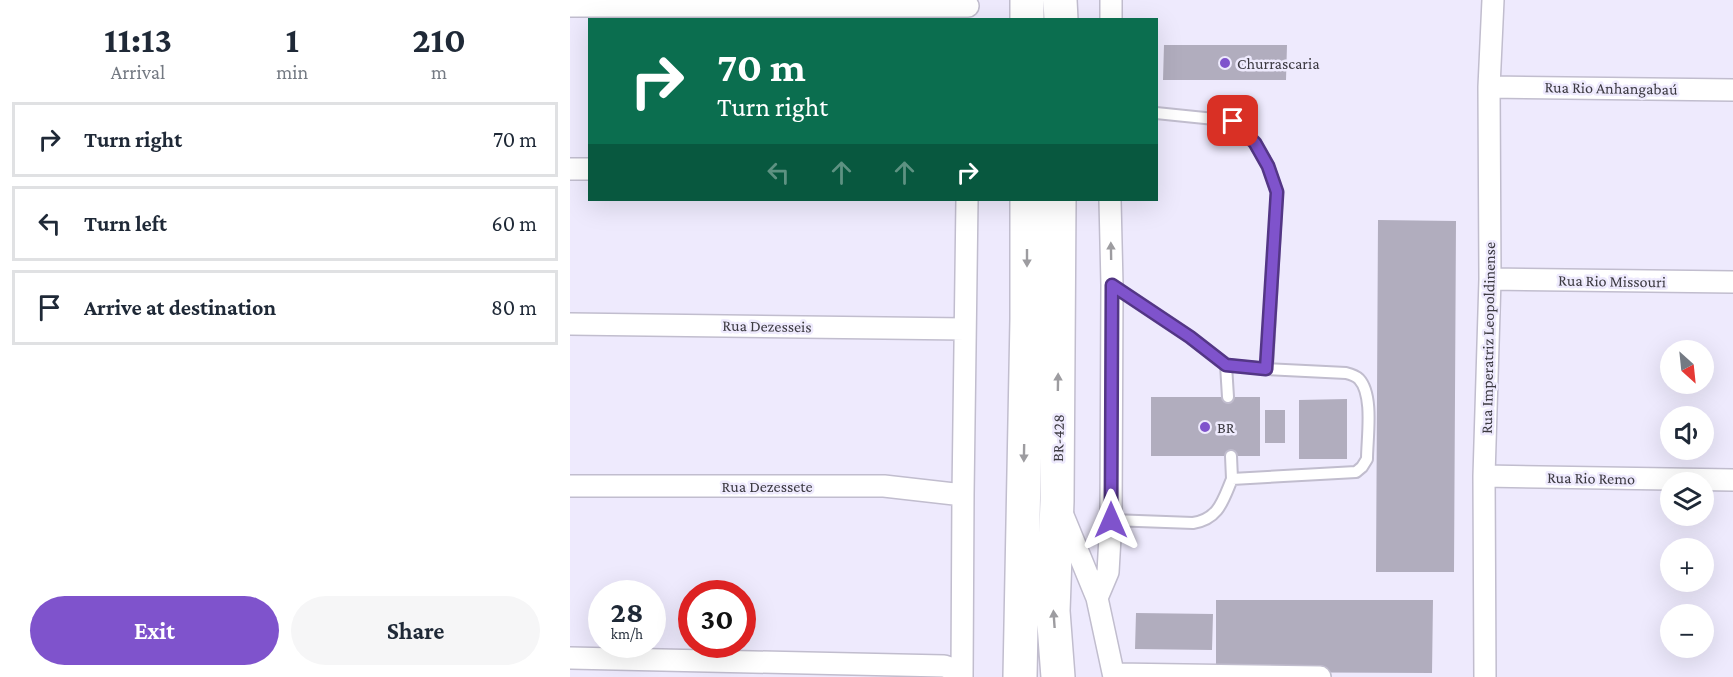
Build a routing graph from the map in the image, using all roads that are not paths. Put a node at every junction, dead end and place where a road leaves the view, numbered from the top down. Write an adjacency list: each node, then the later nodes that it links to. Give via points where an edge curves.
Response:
1 (1027, 0): 7 (highway)
2 (1060, 0): 8 (highway)
3 (1111, 0): 9 (street)
4 (1493, 0): 10 (street, Rua Imperatriz Leopoldinense)
5 (570, 6): 6 (street)
6 (968, 8)
7 (1027, 18)
8 (1061, 18)
9 (1111, 18)
10 (1489, 87): 11 (street, Rua Rio Anhangabaú); 19 (street, Rua Imperatriz Leopoldinense)
11 (1733, 90)
12 (1158, 113): 25 (lane, via 1233,121 1255,143 1268,166 1277,192)
13 (570, 169): 14 (street)
14 (588, 169)
15 (967, 201): 23 (street)
16 (1027, 201): 38 (highway, BR-428 / BR-428, one-way to 38)
17 (1059, 201): 33 (highway, BR-428 / BR-428, one-way to 17)
18 (1110, 201): 21 (street, one-way to 18)
19 (1490, 279): 20 (street, Rua Rio Missouri); 28 (street, Rua Imperatriz Leopoldinense)
20 (1733, 282)
21 (1112, 285): 24 (lane); 34 (street)
22 (570, 324): 23 (street, Rua Dezesseis)
23 (965, 329): 32 (street)
24 (1226, 365): 25 (lane); 26 (lane)
25 (1266, 369): 29 (lane, via 1358,377 1368,399 1367,459 1356,472)
26 (1228, 397)
27 (1231, 456): 29 (lane)
28 (1484, 476): 30 (street, Rua Rio Remo); 42 (street, Rua Imperatriz Leopoldinense)
29 (1232, 479): 34 (lane, via 1219,508 1201,522)
30 (1733, 480)
31 (570, 486): 32 (street, Rua Dezessete, via 884,486)
32 (963, 495): 37 (street)
33 (1057, 501): 35 (street); 40 (highway, BR-428 / BR-428, one-way to 33, via 1053,611)
34 (1111, 520): 35 (street, via 1108,572)
35 (1097, 598): 39 (street)
36 (570, 658): 37 (street, via 944,666)
37 (962, 674)
38 (1018, 675)
39 (1114, 675): 41 (street)
40 (1058, 677)
41 (1320, 677)
42 (1485, 677)

